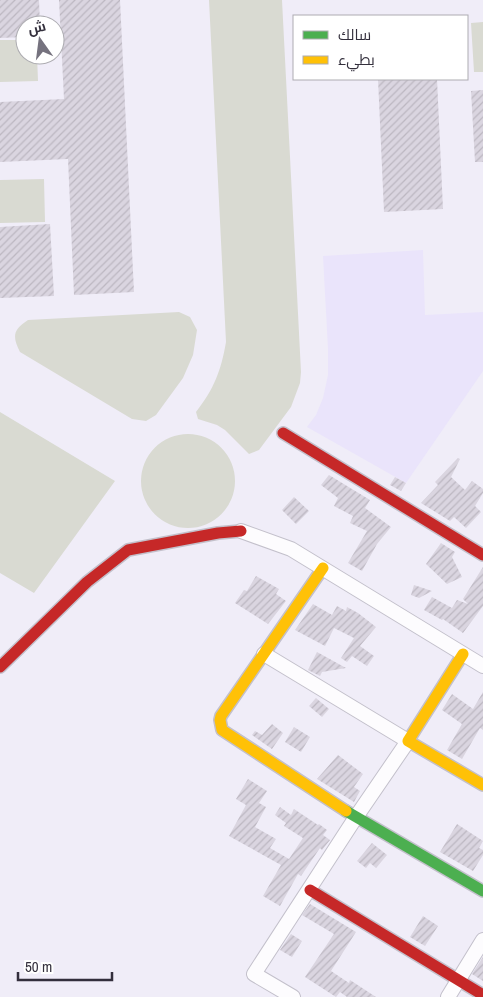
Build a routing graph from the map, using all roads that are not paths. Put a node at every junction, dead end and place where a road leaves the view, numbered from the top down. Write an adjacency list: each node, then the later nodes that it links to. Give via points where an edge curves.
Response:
1 (282, 433): 3 (street)
2 (241, 531): 4 (street, via 291,549); 8 (street, via 128,550 88,582)
3 (481, 549)
4 (322, 568): 5 (street); 6 (street)
5 (264, 654): 9 (street); 11 (street, via 221,716 222,730)
6 (463, 654): 7 (street); 9 (street)
7 (483, 666)
8 (0, 667)
9 (408, 740): 10 (street); 11 (street)
10 (483, 785)
11 (356, 817): 12 (street); 13 (street)
12 (310, 890): 15 (street); 17 (street, via 254,974)
13 (483, 891)
14 (483, 940): 15 (street)
15 (458, 980): 16 (street); 18 (street)
16 (483, 996)
17 (293, 997)
18 (448, 997)

